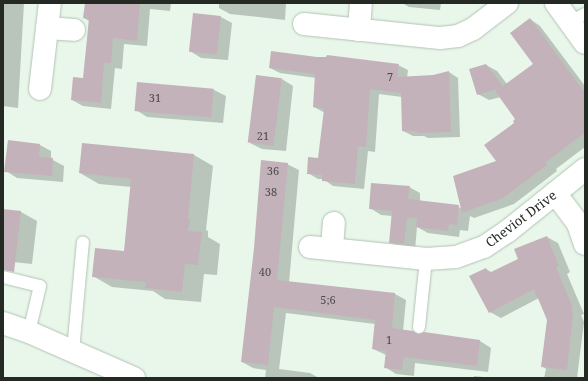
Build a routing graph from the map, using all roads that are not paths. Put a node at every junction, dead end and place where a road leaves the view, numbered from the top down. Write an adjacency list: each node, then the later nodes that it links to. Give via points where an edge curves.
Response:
1 (50, 3): 7 (street)
2 (361, 3): 9 (street)
3 (507, 3): 9 (street, via 473,29 458,36 440,38)
4 (556, 3): 5 (street)
5 (577, 18): 10 (street)
6 (304, 24): 9 (street)
7 (47, 28): 8 (street); 11 (street)
8 (74, 30)
9 (359, 30)
10 (585, 43)
11 (40, 89)
12 (585, 169): 13 (street, Cheviot Drive)
13 (555, 193): 16 (street, via 578,224); 17 (street, Cheviot Drive, via 484,247 456,256)
14 (334, 222): 17 (street, Cheviot Drive, via 321,248)
15 (83, 242): 22 (lane)
16 (585, 244)
17 (426, 259): 20 (lane)
18 (3, 277): 21 (lane, via 40,286)
19 (3, 323): 21 (street)
20 (420, 327)
21 (29, 332): 22 (street)
22 (73, 351): 23 (street)
23 (122, 376)

